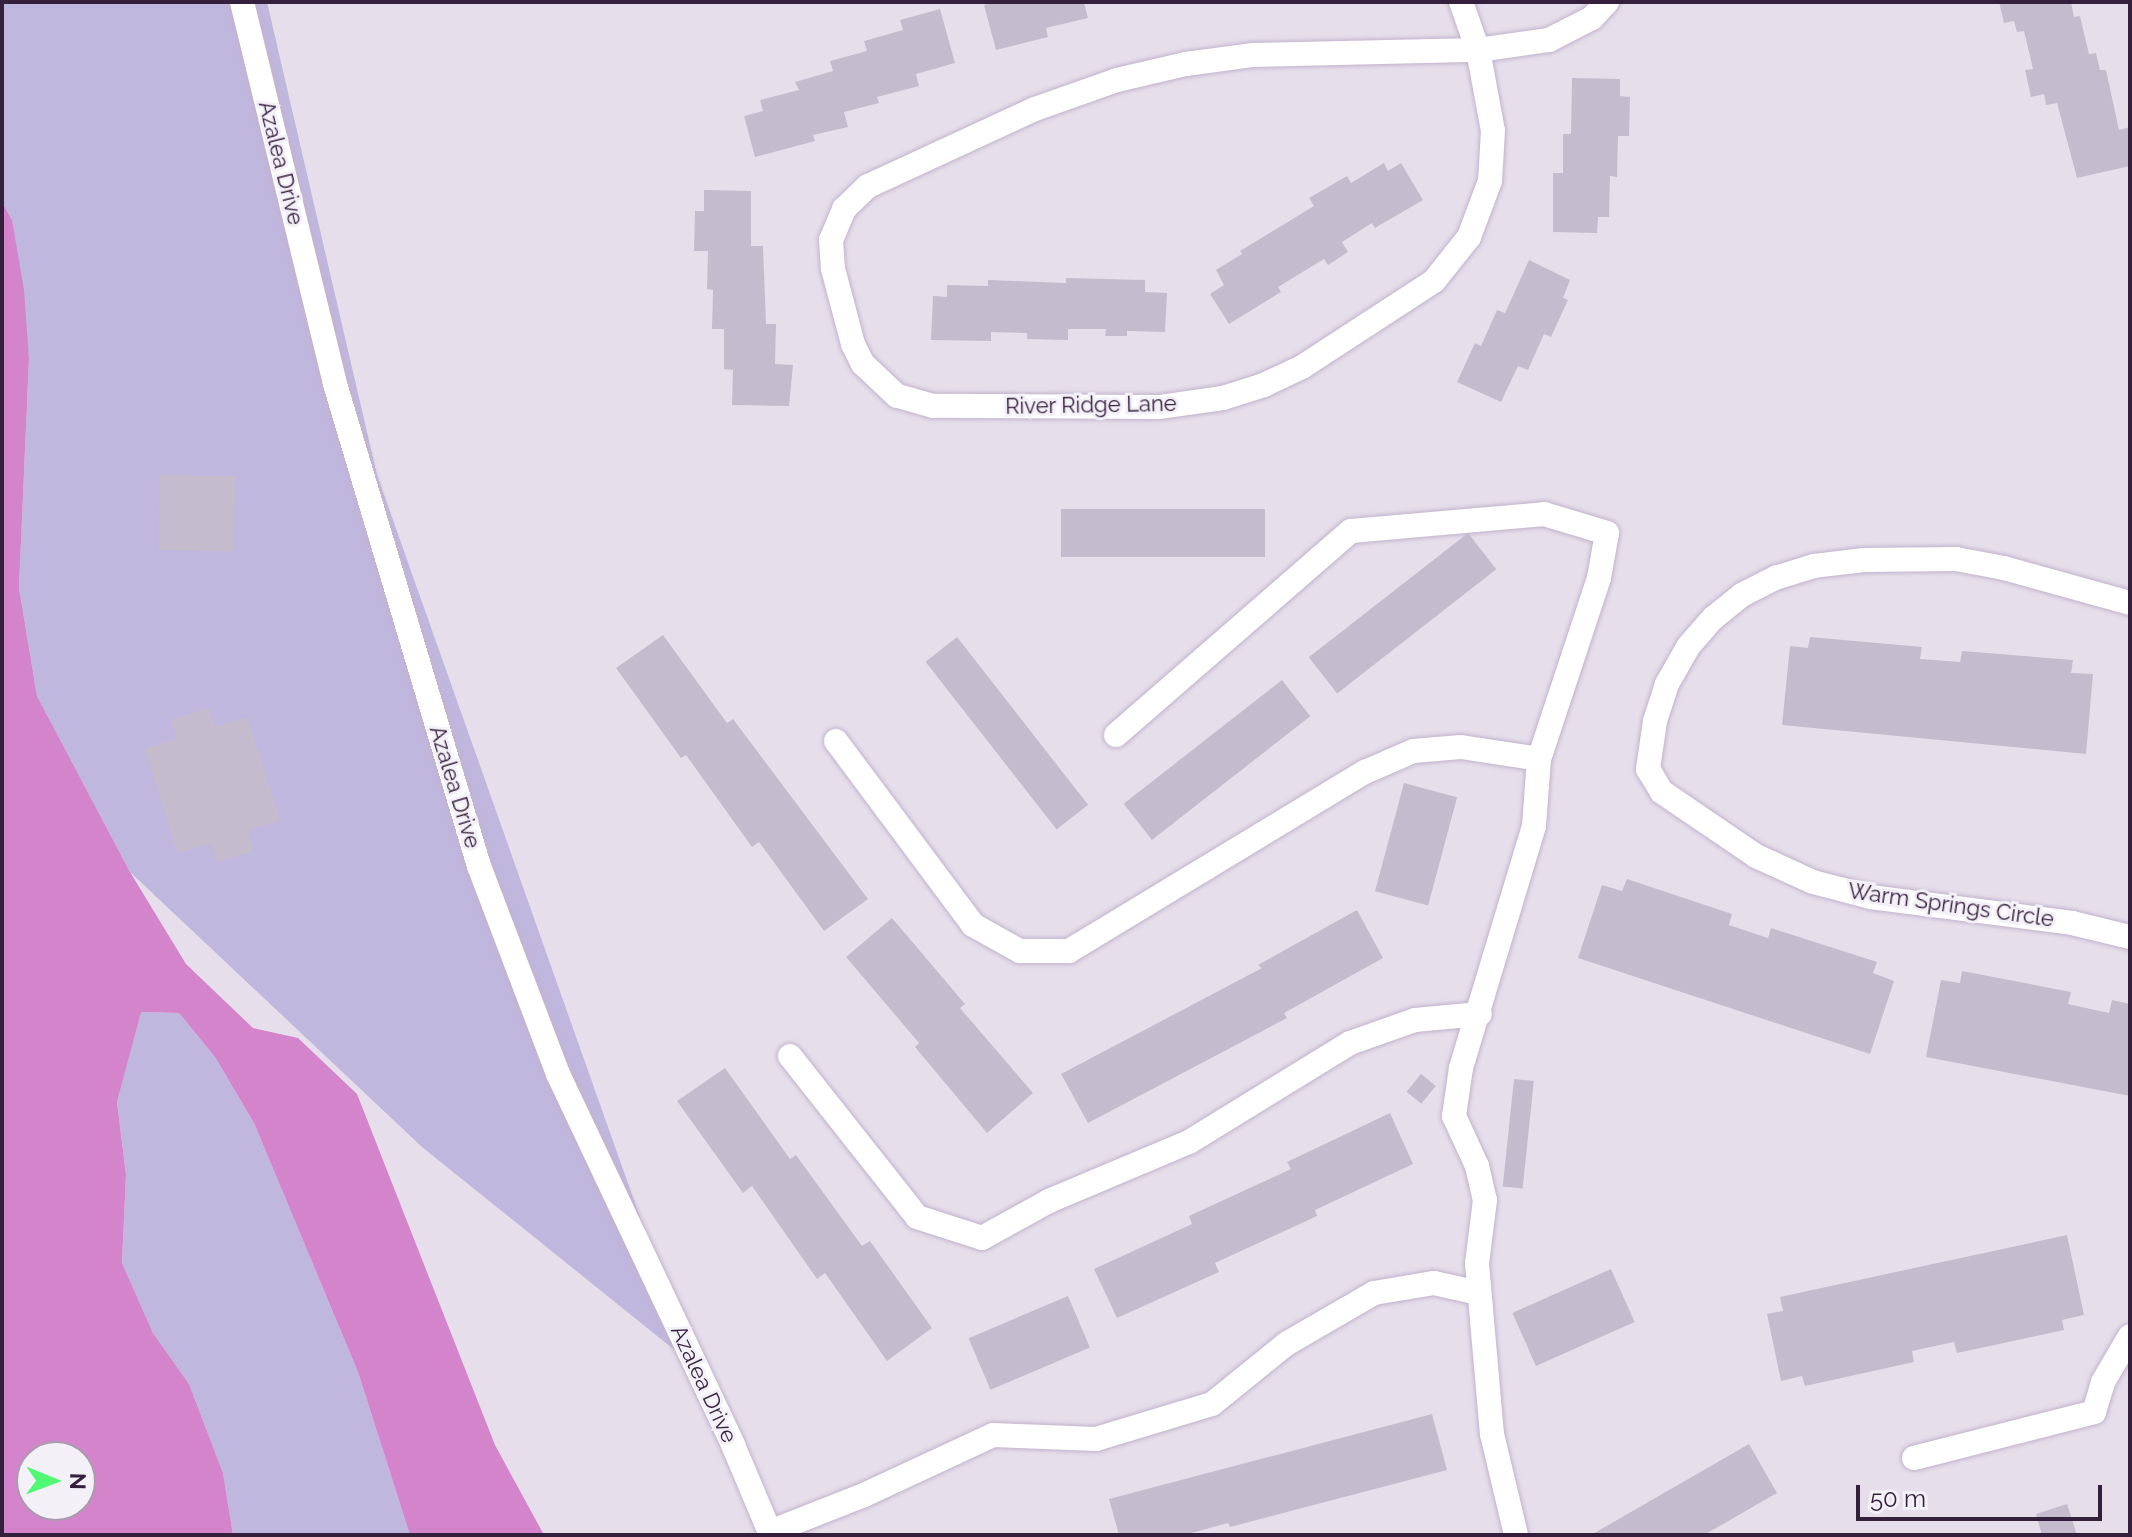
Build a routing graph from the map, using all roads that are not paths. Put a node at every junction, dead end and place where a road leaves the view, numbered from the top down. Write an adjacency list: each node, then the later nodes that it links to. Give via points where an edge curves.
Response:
1 (242, 2): 15 (street, Azalea Drive, via 335,384 479,866 558,1074)
2 (1461, 2): 4 (street)
3 (1607, 2): 4 (street, River Ridge Lane, via 1592,18 1549,40)
4 (1478, 50): 4 (street, River Ridge Lane, via 1493,131 1490,181 1469,237 1434,281 1277,379 1223,398 1159,407 933,406 897,396 863,364 853,344 833,269 831,240 844,209 868,186 1035,109 1117,80 1186,64 1253,55)
5 (2130, 603): 9 (street, Warm Springs Circle, via 1956,559 1864,560 1777,577 1733,602 1688,647 1667,684 1648,769 1662,792 1756,856 1813,882 1870,897 2072,923)
6 (1116, 735): 8 (street, via 1351,531 1544,514 1607,533 1599,578)
7 (836, 741): 8 (street, via 973,925 1020,951 1069,951 1365,772 1413,751 1461,747)
8 (1539, 759): 10 (street, via 1534,826)
9 (2130, 937)
10 (1480, 1014): 11 (street, via 1415,1020 1350,1043 1189,1142 1049,1201 982,1238 917,1217); 12 (street, via 1461,1068 1454,1116 1477,1166 1485,1200)
11 (790, 1056)
12 (1479, 1293): 15 (street, via 1434,1283 1374,1293 1286,1344 1212,1404 1096,1439 993,1435); 16 (street, via 1492,1434)
13 (2130, 1336): 14 (street, via 2103,1382 2094,1412)
14 (1914, 1458)
15 (771, 1533)
16 (1512, 1534)

